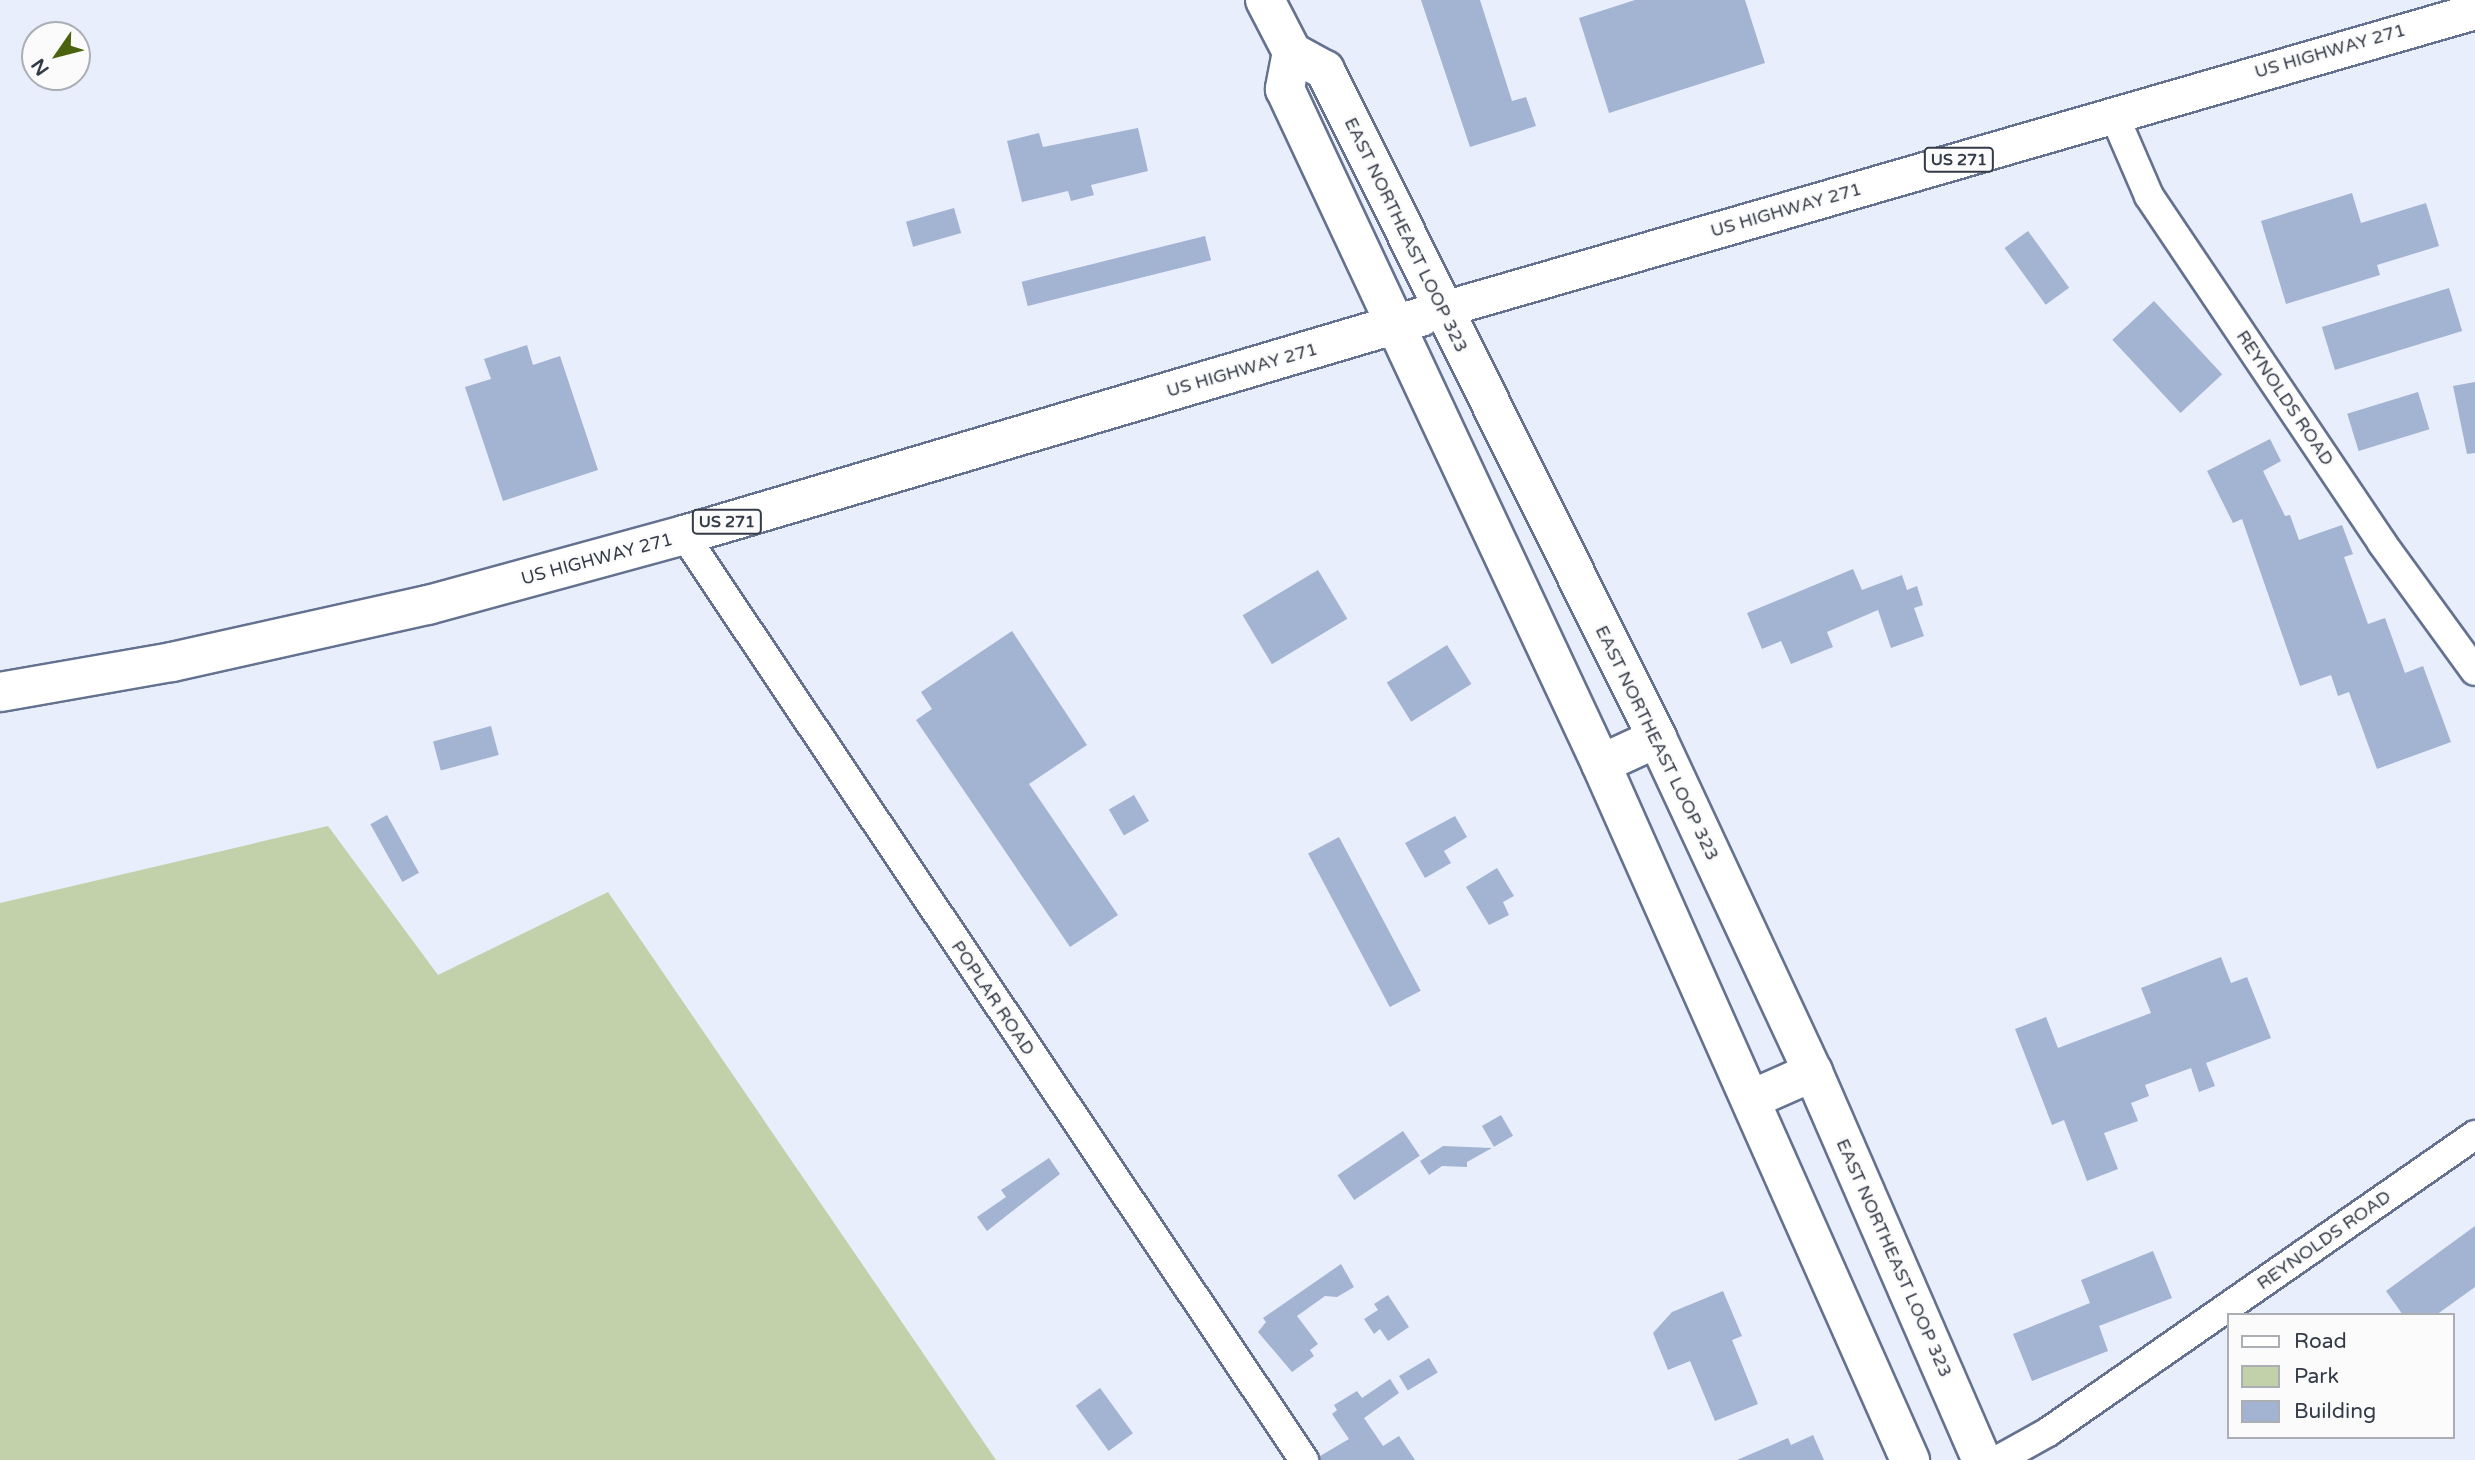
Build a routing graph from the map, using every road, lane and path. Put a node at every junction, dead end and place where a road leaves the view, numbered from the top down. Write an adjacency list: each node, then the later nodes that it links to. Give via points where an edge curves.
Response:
1 (1265, 0): 3 (highway)
2 (2475, 11): 4 (main road, US HIGHWAY 271 / US 271)
3 (1292, 52): 5 (highway, EAST NORTHEAST LOOP 323, via 1325,70); 6 (highway, via 1285,89)
4 (2114, 115): 5 (main road, US HIGHWAY 271 / US 271); 8 (street, REYNOLDS ROAD, via 2149,196 2382,543)
5 (1443, 309): 6 (highway, US HIGHWAY 271 / US 271); 10 (highway, EAST NORTHEAST LOOP 323)
6 (1398, 324): 7 (highway, US HIGHWAY 271 / US 271); 11 (highway)
7 (684, 535): 9 (highway, US HIGHWAY 271 / US 271, via 295,636); 15 (street, POPLAR ROAD)
8 (2475, 671)
9 (0, 692)
10 (1657, 738): 11 (highway); 12 (highway, EAST NORTHEAST LOOP 323)
11 (1601, 764): 13 (highway)
12 (1813, 1072): 13 (highway); 17 (highway, EAST NORTHEAST LOOP 323)
13 (1752, 1099): 16 (highway)
14 (2475, 1135): 18 (street, REYNOLDS ROAD, via 2048,1432)
15 (1304, 1460)
16 (1910, 1460)
17 (1983, 1460)
18 (1998, 1460)

